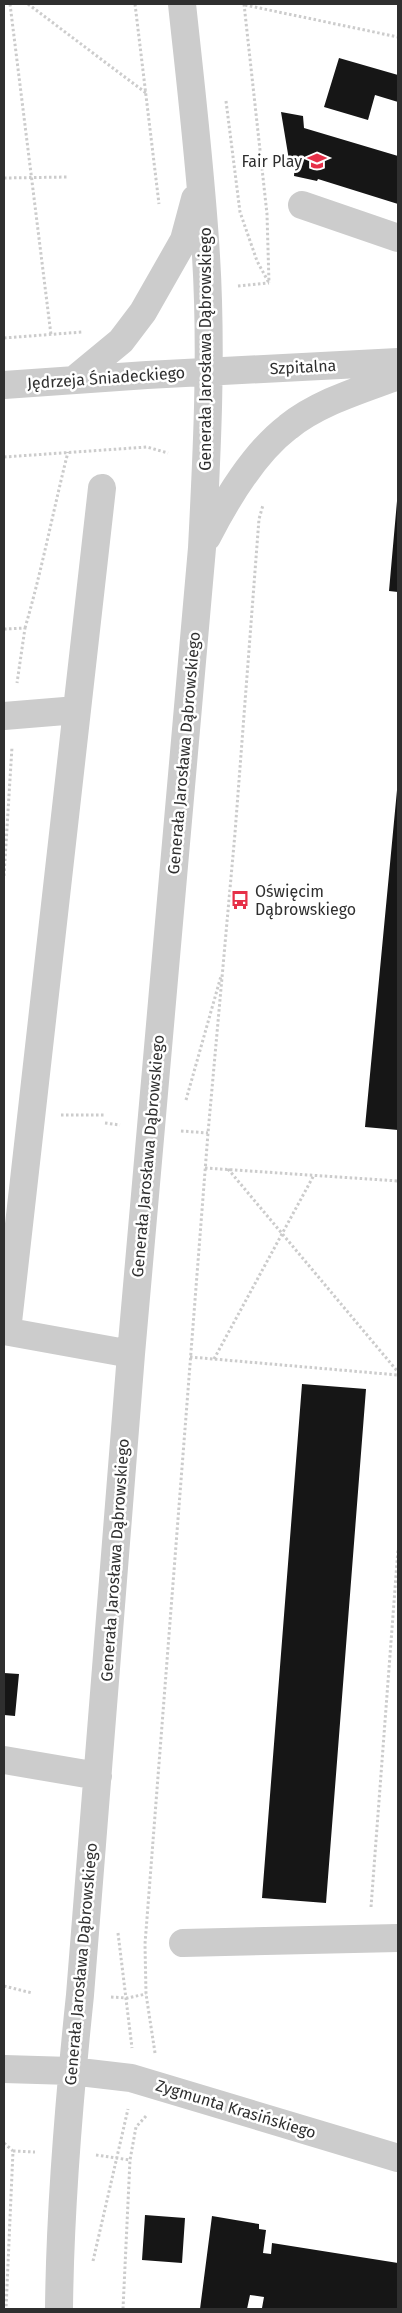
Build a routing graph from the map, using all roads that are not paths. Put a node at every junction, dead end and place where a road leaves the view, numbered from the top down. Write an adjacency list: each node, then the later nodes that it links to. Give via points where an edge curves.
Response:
1 (182, 4): 2 (street, Generała Jarosława Dąbrowskiego)
2 (200, 180): 6 (street, Generała Jarosława Dąbrowskiego, via 206,257); 8 (street, via 184,240 143,312 121,340)
3 (302, 205): 4 (street)
4 (398, 238)
5 (398, 362): 6 (street, Szpitalna)
6 (208, 371): 8 (street, Jędrzeja Śniadeckiego); 11 (street, Generała Jarosława Dąbrowskiego)
7 (398, 376): 11 (street, via 330,402 288,427 246,472 226,500)
8 (76, 379): 9 (street, Jędrzeja Śniadeckiego)
9 (4, 385)
10 (102, 488): 12 (street)
11 (202, 548): 15 (street, Generała Jarosława Dąbrowskiego)
12 (76, 710): 13 (street); 14 (street)
13 (4, 716)
14 (5, 1331): 15 (street)
15 (131, 1354): 17 (street, Generała Jarosława Dąbrowskiego)
16 (4, 1760): 17 (street)
17 (98, 1776): 21 (street, Generała Jarosława Dąbrowskiego)
18 (398, 1938): 19 (street)
19 (183, 1943)
20 (4, 2069): 21 (street, Zygmunta Krasińskiego)
21 (71, 2072): 22 (street, Zygmunta Krasińskiego, via 131,2078); 23 (street, Generała Jarosława Dąbrowskiego)
22 (398, 2158)
23 (59, 2309)

